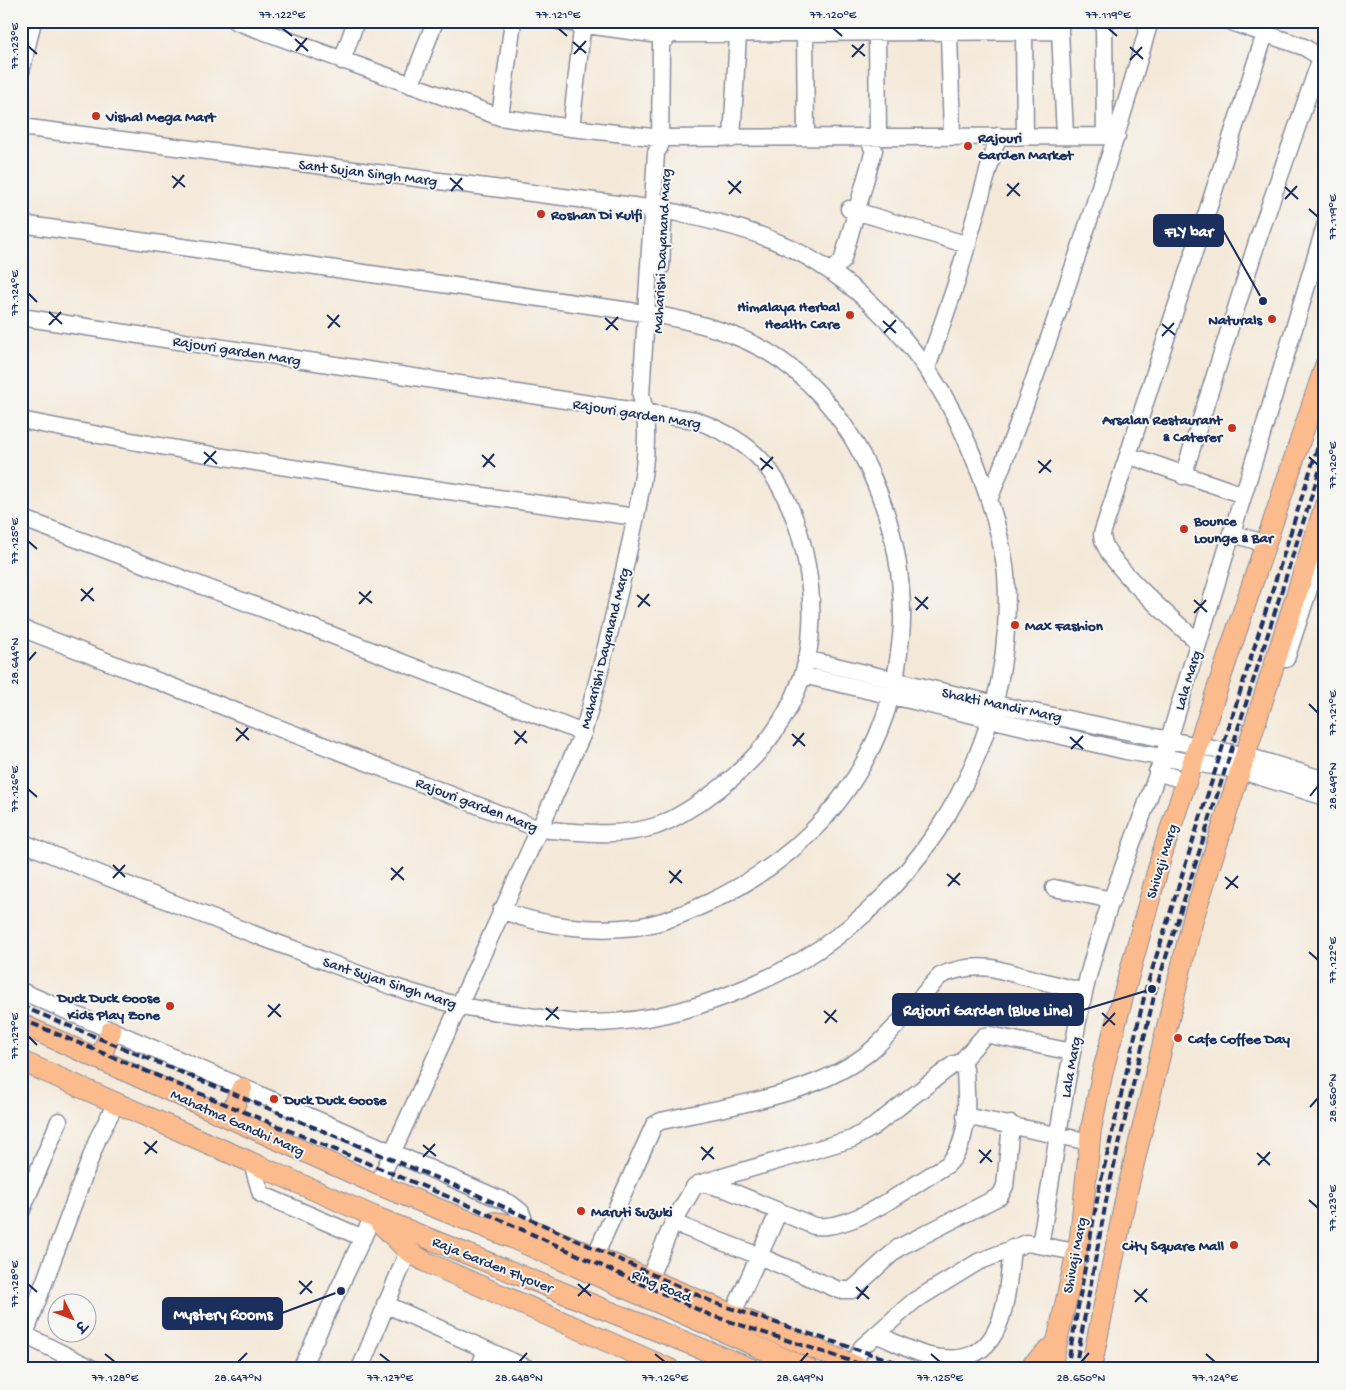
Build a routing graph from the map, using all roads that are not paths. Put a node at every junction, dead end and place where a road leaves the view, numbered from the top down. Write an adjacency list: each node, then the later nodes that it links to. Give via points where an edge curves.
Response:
1 (33, 21): 23 (street)
2 (235, 21): 13 (street)
3 (356, 21): 22 (street)
4 (435, 21): 24 (street)
5 (513, 21): 25 (street)
6 (558, 21): 10 (street)
7 (1104, 21): 32 (street)
8 (1150, 21): 32 (street)
9 (1228, 21): 19 (street)
10 (583, 23): 20 (street); 27 (street)
11 (1060, 26): 15 (street); 28 (street)
12 (852, 27): 16 (street); 18 (street)
13 (276, 28): 22 (street)
14 (940, 28): 15 (street); 16 (street); 29 (street)
15 (1024, 31): 31 (street)
16 (877, 33): 35 (street)
17 (738, 34): 18 (street); 20 (street); 34 (street)
18 (805, 34): 33 (street)
19 (1265, 34): 21 (street, via 1304,47); 49 (street)
20 (666, 36): 36 (street, Maharishi Dayanand Marg, via 661,43)
21 (1323, 59): 50 (street, via 1258,239)
22 (342, 61): 24 (street)
23 (21, 72)
24 (411, 85): 25 (street)
25 (500, 117): 27 (street)
26 (21, 127): 37 (street, Sant Sujan Singh Marg)
27 (571, 128): 36 (street)
28 (1065, 135): 31 (street); 32 (street)
29 (952, 136): 30 (street); 35 (street)
30 (998, 136): 31 (street); 41 (street)
31 (1025, 136)
32 (1111, 136): 52 (street, via 1018,425)
33 (806, 137): 34 (street); 35 (street)
34 (732, 139): 36 (street)
35 (874, 139): 38 (street, via 874,150)
36 (660, 142): 37 (street, Maharishi Dayanand Marg, via 665,152)
37 (658, 210): 42 (street, Sant Sujan Singh Marg, via 759,233); 43 (street, Maharishi Dayanand Marg)
38 (853, 210): 41 (street); 42 (street, via 842,262)
39 (21, 224): 43 (street)
40 (1325, 226): 51 (street, Lala Marg)
41 (968, 245): 46 (street)
42 (833, 270): 46 (street, Sant Sujan Singh Marg, via 881,314)
43 (653, 314): 47 (street, Maharishi Dayanand Marg, via 641,395); 63 (street, via 699,323 738,337 782,361 818,394 849,431 888,515 899,569 902,613)
44 (21, 316): 47 (street, Rajouri garden Marg)
45 (1325, 366): 58 (main road, Shivaji Marg)
46 (927, 368): 52 (street, Sant Sujan Singh Marg, via 959,423)
47 (644, 409): 54 (street, Maharishi Dayanand Marg, via 645,461); 61 (street, Rajouri garden Marg, via 715,427 761,460 779,484 798,531 809,581)
48 (21, 420): 54 (street, via 351,478)
49 (1128, 455): 50 (street); 60 (street, via 1102,541 1107,552 1142,590)
50 (1183, 476): 51 (street)
51 (1243, 496): 56 (street, Lala Marg)
52 (989, 500): 64 (street, Sant Sujan Singh Marg, via 1006,570 1004,663)
53 (1325, 505): 69 (main road)
54 (636, 517): 66 (street, Maharishi Dayanand Marg)
55 (21, 518): 66 (street)
56 (1231, 534): 58 (street); 60 (street, Lala Marg)
57 (1325, 540): 69 (street, via 1264,723)
58 (1266, 544): 68 (main road, Shivaji Marg)
59 (21, 628): 73 (street, Rajouri garden Marg)
60 (1198, 642): 67 (street, Lala Marg)
61 (806, 659): 62 (street, Rajouri garden Marg); 63 (street, Shakti Mandir Marg)
62 (803, 675): 63 (street); 73 (street, Rajouri garden Marg, via 784,717 762,750 718,790 688,810 656,826 623,832 591,834)
63 (893, 688): 64 (street, Shakti Mandir Marg); 65 (street); 77 (street, via 868,757 843,798 806,838 769,868 728,893 678,917 635,927 575,927 531,921)
64 (995, 704): 65 (street, Sant Sujan Singh Marg); 67 (street, Shakti Mandir Marg)
65 (990, 720): 70 (street); 80 (street, Sant Sujan Singh Marg, via 972,770 932,839 866,914 830,944 791,966 746,989 706,1003 627,1021 584,1023)
66 (583, 733): 73 (street, Maharishi Dayanand Marg)
67 (1169, 739): 68 (street, Shakti Mandir Marg); 70 (street, Lala Marg)
68 (1192, 763): 69 (street); 70 (street); 94 (main road, Shivaji Marg, via 1162,854 1103,1070)
69 (1244, 764): 71 (street); 72 (street); 119 (main road, via 1193,919 1126,1196)
70 (1160, 765): 76 (street, Lala Marg)
71 (1325, 780)
72 (1325, 797)
73 (539, 829): 77 (street, Maharishi Dayanand Marg)
74 (21, 842): 80 (street, Sant Sujan Singh Marg, via 315,958 392,986)
75 (1054, 888): 76 (street)
76 (1112, 900): 79 (street, Lala Marg)
77 (501, 910): 80 (street, Maharishi Dayanand Marg)
78 (21, 991): 82 (street)
79 (1084, 992): 83 (street, Lala Marg); 110 (street, via 992,968 952,971 940,976 871,1050 835,1072 802,1087 661,1121 654,1125)
80 (458, 1005): 95 (street, Maharishi Dayanand Marg)
81 (21, 1024): 84 (main road, Mahatma Gandhi Marg)
82 (111, 1031): 84 (main road); 87 (street)
83 (1072, 1052): 86 (street, via 990,1035 984,1036); 93 (street, Lala Marg)
84 (100, 1060): 90 (main road, Mahatma Gandhi Marg)
85 (21, 1061): 88 (main road, Mahatma Gandhi Marg)
86 (959, 1064): 89 (street, via 965,1069); 97 (street, via 954,1064 852,1140)
87 (242, 1088): 90 (main road); 95 (street)
88 (116, 1103): 96 (main road, Mahatma Gandhi Marg); 116 (street, via 98,1138)
89 (965, 1116): 92 (street); 99 (street, via 960,1146 951,1162 852,1221 828,1228 814,1226)
90 (229, 1117): 98 (main road, Mahatma Gandhi Marg)
91 (59, 1121): 100 (street)
92 (1011, 1124): 93 (street); 111 (street, via 1005,1186 1000,1196 898,1248 852,1290 839,1290)
93 (1059, 1136): 94 (street); 107 (street, Lala Marg)
94 (1090, 1142): 109 (main road, Shivaji Marg)
95 (392, 1152): 98 (street, Maharishi Dayanand Marg); 104 (street, via 517,1208)
96 (252, 1163): 102 (main road, Mahatma Gandhi Marg); 105 (street, via 261,1194)
97 (702, 1183): 99 (street); 103 (street, via 689,1192)
98 (378, 1184): 101 (main road, Mahatma Gandhi Marg)
99 (779, 1211): 111 (street)
100 (21, 1212)
101 (456, 1215): 104 (main road, Ring Road)
102 (373, 1216): 105 (street); 106 (main road, Raja Garden Flyover)
103 (673, 1223): 111 (street); 112 (street)
104 (519, 1233): 110 (main road, Ring Road); 128 (main road, Raja Garden Flyover)
105 (363, 1238): 122 (street)
106 (411, 1242): 113 (street); 126 (main road, via 426,1262); 127 (main road, Raja Garden Flyover)
107 (1040, 1245): 108 (street, via 1027,1243); 109 (street)
108 (1012, 1248): 115 (street, via 978,1262 925,1293); 115 (street, via 1003,1315 996,1333 984,1349 968,1357 930,1356)
109 (1076, 1252): 117 (main road, Shivaji Marg)
110 (595, 1256): 112 (main road, Ring Road)
111 (759, 1256): 114 (street)
112 (649, 1279): 114 (main road, Ring Road)
113 (385, 1304): 118 (street); 123 (street)
114 (732, 1315): 121 (main road, Ring Road)
115 (876, 1334): 121 (street, via 862,1347)
116 (23, 1338): 120 (street)
117 (1057, 1343): 129 (main road); 130 (main road, Shivaji Marg)
118 (486, 1350): 124 (street); 125 (street)
119 (1093, 1366)
120 (85, 1367)
121 (858, 1368)
122 (301, 1369)
123 (360, 1369)
124 (479, 1369)
125 (529, 1369)
126 (670, 1369)
127 (752, 1369)
128 (808, 1369)
129 (1028, 1369)
130 (1051, 1369)

